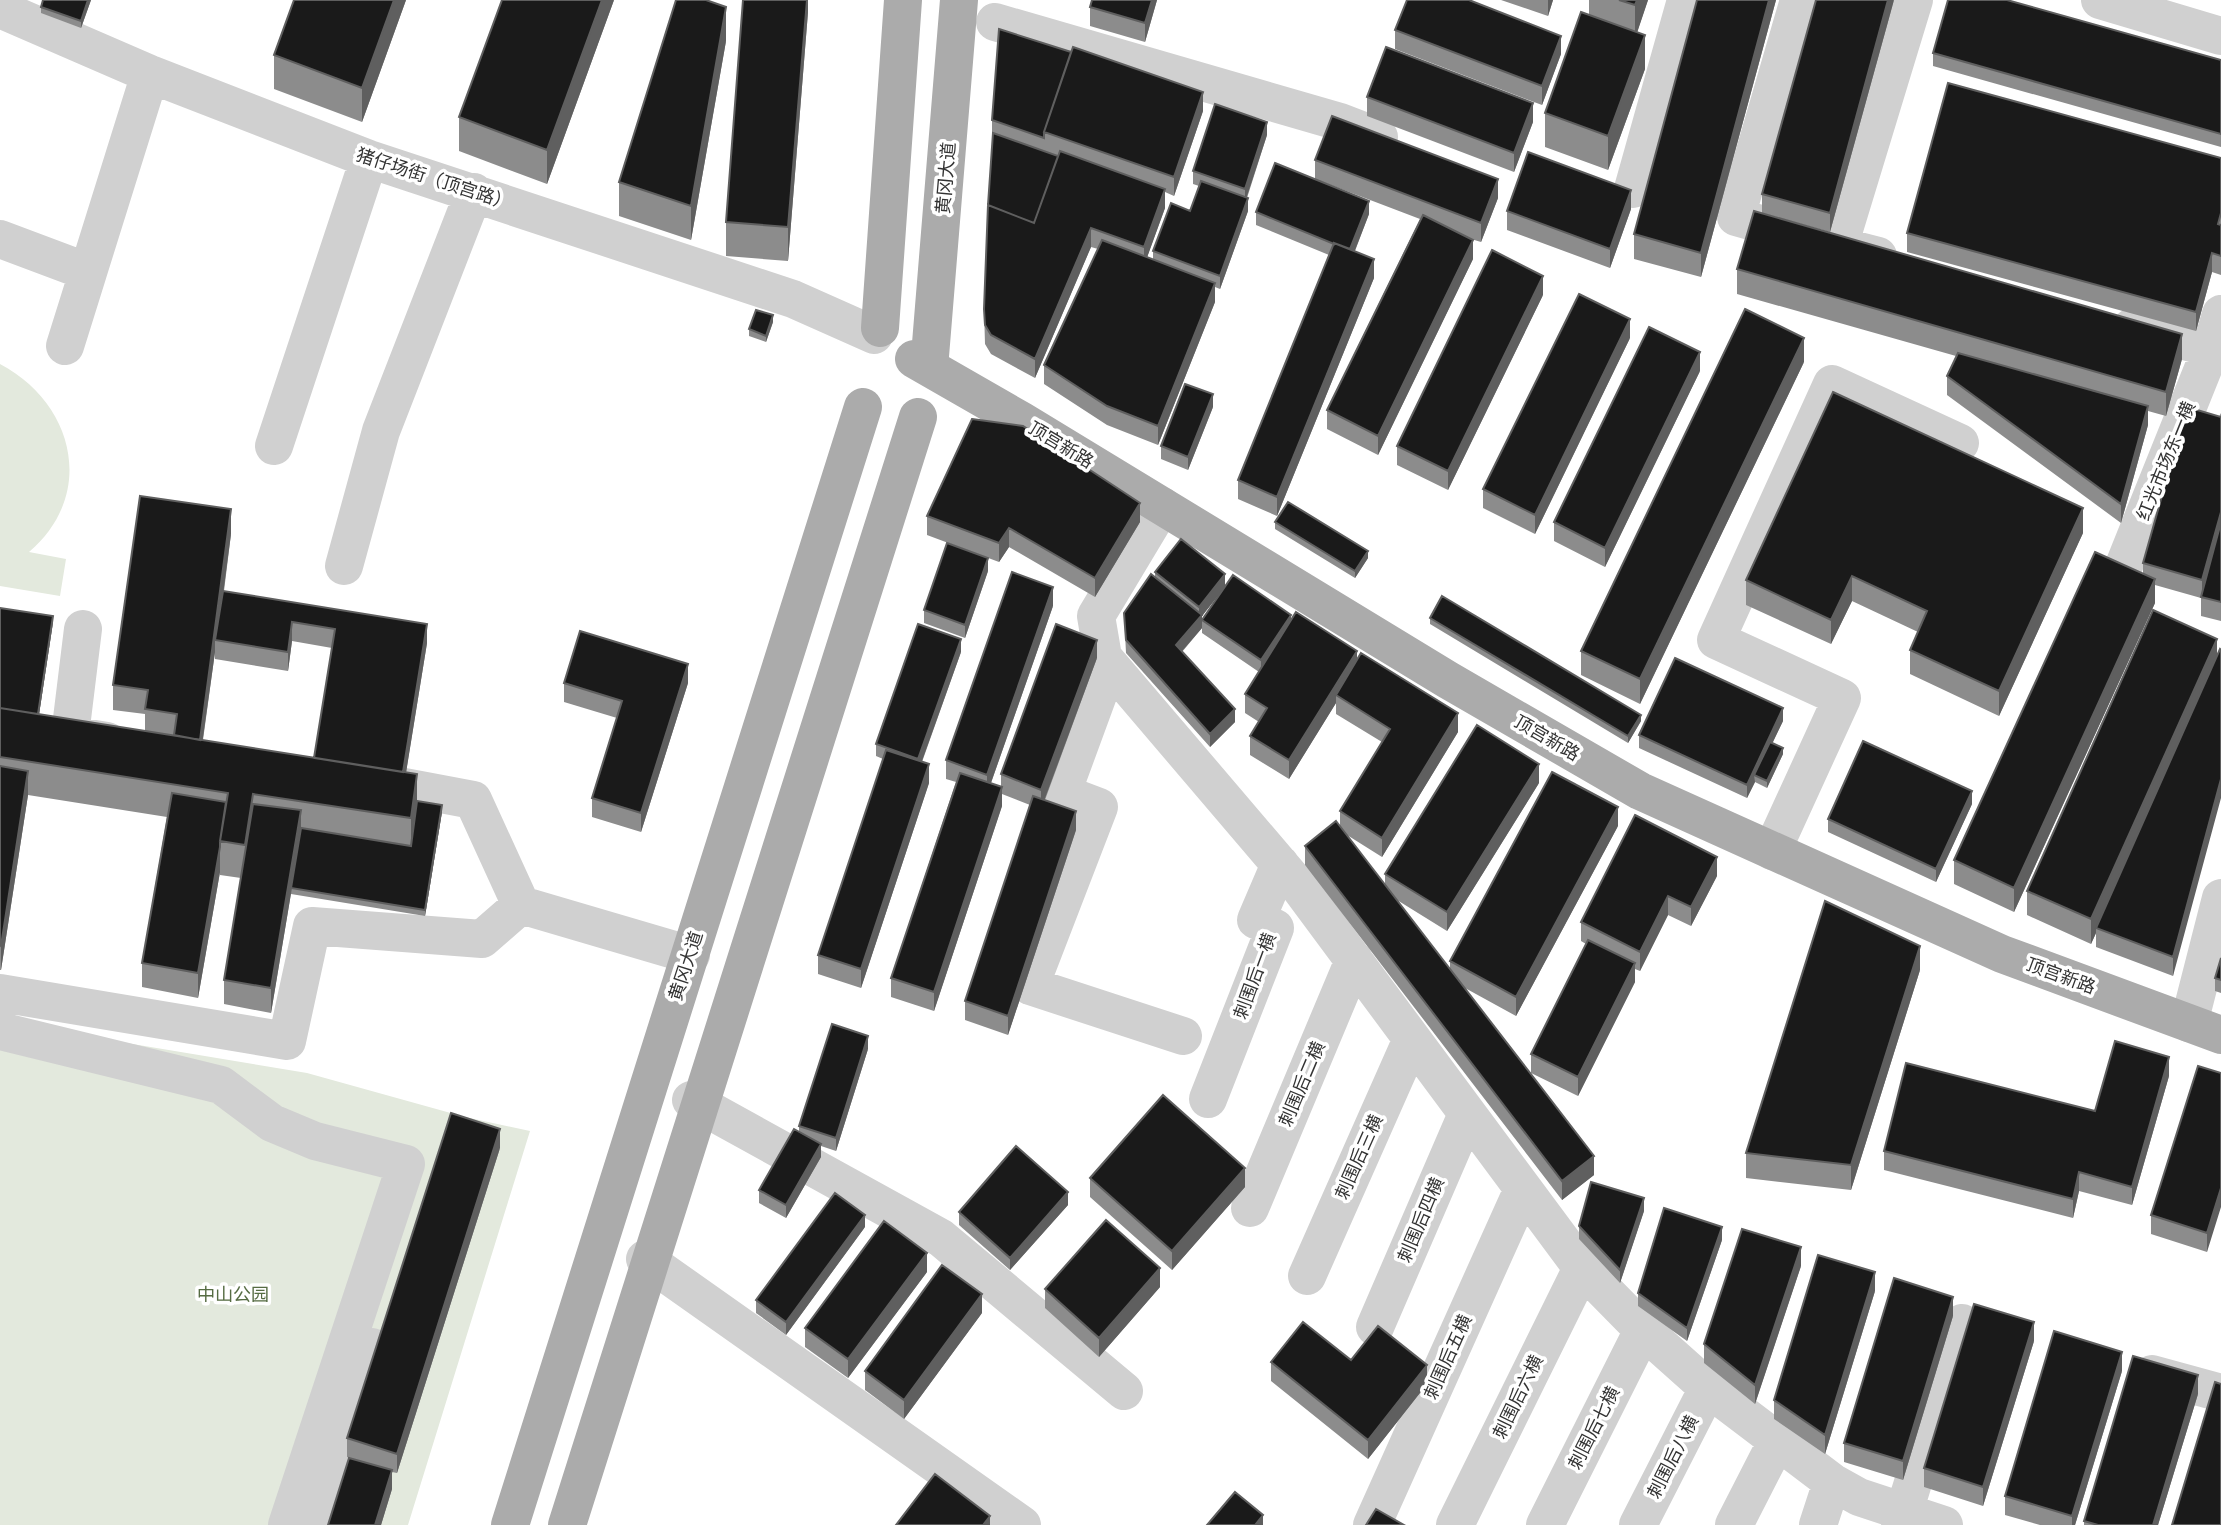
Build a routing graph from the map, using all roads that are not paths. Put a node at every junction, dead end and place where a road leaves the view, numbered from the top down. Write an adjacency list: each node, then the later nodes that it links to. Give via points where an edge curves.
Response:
1 (903, 0): 20 (main road)
2 (960, 0): 23 (main road, 黄冈大道)
3 (1686, 0): 13 (street)
4 (1799, 0): 16 (street, via 1736,217)
5 (1913, 0): 16 (street)
6 (2100, 0): 9 (street)
7 (4, 14): 10 (street, 猪仔场街（顶宫路）)
8 (995, 22): 11 (street, via 1340,122)
9 (2221, 36)
10 (150, 74): 12 (street, 猪仔场街（顶宫路）); 18 (street)
11 (1416, 151)
12 (369, 159): 14 (street, 猪仔场街（顶宫路）); 27 (street)
13 (1633, 189)
14 (474, 191): 20 (street, 猪仔场街（顶宫路）); 29 (street, via 381,431)
15 (0, 239): 18 (street)
16 (1839, 246): 17 (street)
17 (1905, 264)
18 (88, 272): 22 (street)
19 (2105, 319): 21 (street)
20 (877, 332)
21 (2218, 338): 30 (street, 红光市场东一横)
22 (65, 346)
23 (922, 358): 28 (main road, 顶宫新路)
24 (863, 407): 68 (main road, 黄冈大道)
25 (918, 417): 69 (main road)
26 (1960, 443): 35 (street, via 1832,384 1716,639 1842,698)
27 (274, 446)
28 (1161, 506): 32 (street, via 1096,616 1103,657); 35 (main road, 顶宫新路, via 1640,791)
29 (344, 566)
30 (2120, 573)
31 (83, 629): 33 (street, via 70,735)
32 (1109, 664): 36 (street); 44 (street, via 1062,793 1099,807 1030,986)
33 (135, 746)
34 (404, 787): 38 (street, via 473,800)
35 (1772, 851): 42 (main road, 顶宫新路, via 2002,954)
36 (1280, 864): 40 (street); 46 (street, 刺围后一横, via 1256,920 1275,928)
37 (2221, 898): 42 (street)
38 (521, 905): 39 (street); 41 (street, via 482,939 312,926 287,1041)
39 (691, 955)
40 (1354, 960): 45 (street); 50 (street, 刺围后二横)
41 (0, 993)
42 (2205, 1029)
43 (0, 1031): 51 (street, via 221,1084 272,1123 315,1141 406,1164)
44 (1183, 1036)
45 (1412, 1039): 48 (street); 54 (street, 刺围后三横)
46 (1208, 1099)
47 (691, 1100): 60 (street, via 941,1238)
48 (1467, 1114): 49 (street); 56 (street, 刺围后四横)
49 (1523, 1189): 53 (street); 65 (street, 刺围后五横)
50 (1250, 1208)
51 (378, 1251): 66 (street); 67 (street, via 372,1345)
52 (645, 1259): 70 (street)
53 (1582, 1268): 57 (street); 71 (street, 刺围后六横)
54 (1307, 1276)
55 (1962, 1323): 64 (street)
56 (1376, 1327)
57 (1643, 1330): 59 (street); 72 (street, 刺围后七横)
58 (2152, 1374): 61 (street)
59 (1708, 1388): 62 (street); 73 (street, 刺围后八横)
60 (1124, 1391)
61 (2221, 1393)
62 (1777, 1441): 63 (street); 74 (street)
63 (1832, 1482): 64 (street); 75 (street)
64 (1902, 1519): 76 (street)
65 (1379, 1523)
66 (287, 1525)
67 (323, 1525)
68 (510, 1525)
69 (567, 1525)
70 (1022, 1525)
71 (1455, 1525)
72 (1545, 1525)
73 (1638, 1525)
74 (1734, 1525)
75 (1818, 1525)
76 (1944, 1525)

